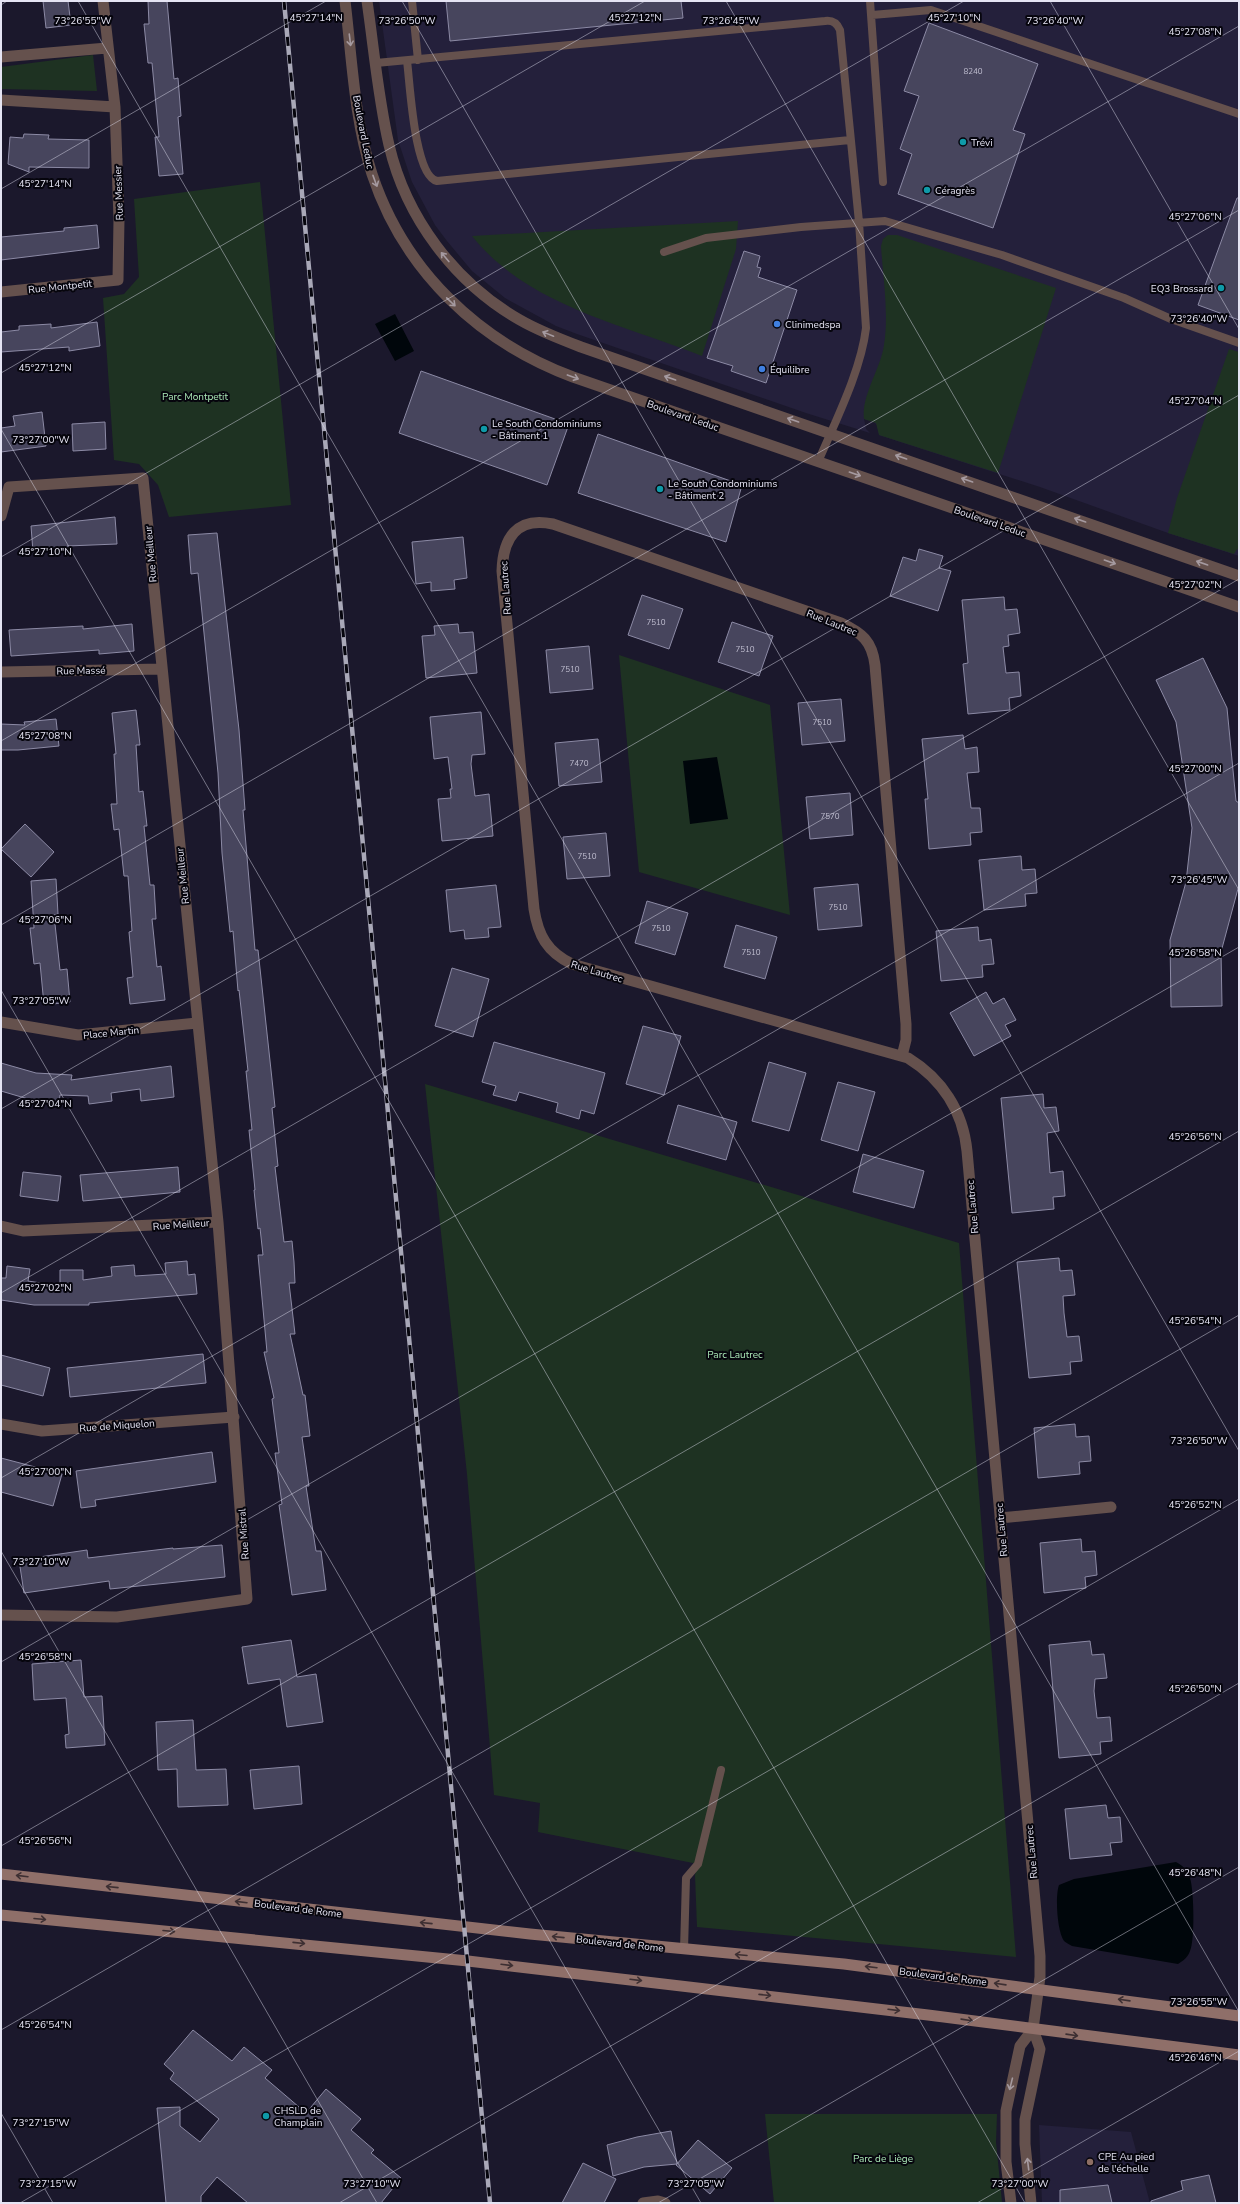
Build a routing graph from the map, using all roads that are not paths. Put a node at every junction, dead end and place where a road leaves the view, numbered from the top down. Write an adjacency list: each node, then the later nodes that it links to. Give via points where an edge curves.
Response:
1 (102, 1): 9 (street, Rue Messier)
2 (345, 1): 25 (street, Boulevard Leduc, one-way to 25, via 360,122 372,173 399,234 426,274 448,299 492,336 542,364)
3 (368, 1): 13 (street)
4 (412, 1): 11 (lane)
5 (870, 1): 8 (lane)
6 (934, 1): 7 (lane)
7 (931, 10): 8 (lane); 16 (lane)
8 (872, 15): 18 (lane)
9 (107, 48): 10 (street); 15 (street, Rue Messier)
10 (1, 58)
11 (418, 60): 12 (lane); 17 (lane, via 832,21 840,30)
12 (407, 61): 13 (lane); 17 (lane, via 417,140 429,176 437,181)
13 (376, 63): 24 (street, one-way to 13, via 544,332 519,320 483,294 438,248 408,200 389,146)
14 (1, 100): 15 (street)
15 (114, 107): 21 (street, Rue Messier, via 120,220)
16 (1239, 114)
17 (850, 140): 19 (lane)
18 (883, 182)
19 (859, 222): 20 (lane, via 706,238); 23 (lane, via 885,221 1002,255 1124,298 1171,319); 24 (lane, via 865,336 840,412)
20 (664, 252)
21 (118, 280): 22 (street, Rue Montpetit)
22 (1, 292)
23 (1239, 343)
24 (830, 433): 25 (lane); 27 (street, one-way to 24)
25 (818, 462): 28 (street, Boulevard Leduc, one-way to 28)
26 (1, 516): 29 (street, Rue Meilleur, via 9,486 142,478)
27 (1239, 576)
28 (1239, 607)
29 (161, 669): 30 (street, Rue Massé); 32 (street, Rue Meilleur)
30 (1, 672)
31 (1, 1022): 32 (street, Place Martin, via 78,1035)
32 (197, 1023): 34 (street, Rue Meilleur)
33 (902, 1056): 33 (street, Rue Lautrec, via 906,1024 875,665 872,648 867,639 841,623 552,524 539,522 521,527 506,543 502,571 534,909 538,930 544,943 555,954 572,964); 39 (street, Rue Lautrec, via 924,1070 948,1095 965,1133)
34 (218, 1222): 35 (street, Rue Meilleur, via 23,1231); 36 (street, Rue Mistral)
35 (1, 1226)
36 (234, 1417): 37 (street, Rue de Miquelon, via 42,1431); 40 (street, Rue Mistral, via 247,1599 118,1617)
37 (1, 1424)
38 (1111, 1507): 39 (street)
39 (1000, 1518): 45 (street, Rue Lautrec, via 1040,1956)
40 (1, 1615)
41 (721, 1770): 44 (lane, via 698,1864 686,1878)
42 (1, 1874): 44 (main road, Boulevard de Rome, one-way to 42)
43 (1, 1915): 47 (main road, one-way to 47, via 461,1960 827,2002)
44 (684, 1950): 45 (main road, Boulevard de Rome, one-way to 44, via 844,1964)
45 (1038, 1989): 46 (main road, Boulevard de Rome, one-way to 45); 47 (street, Rue Lautrec)
46 (1239, 2016)
47 (1033, 2029): 48 (main road, one-way to 48); 51 (street, one-way to 51, via 1020,2046 1006,2111 1006,2162); 52 (street, Rue Lautrec, one-way to 47, via 1024,2132 1040,2049)
48 (1239, 2055)
49 (643, 2203): 50 (street)
50 (665, 2203)
51 (1011, 2203)
52 (1031, 2203)

